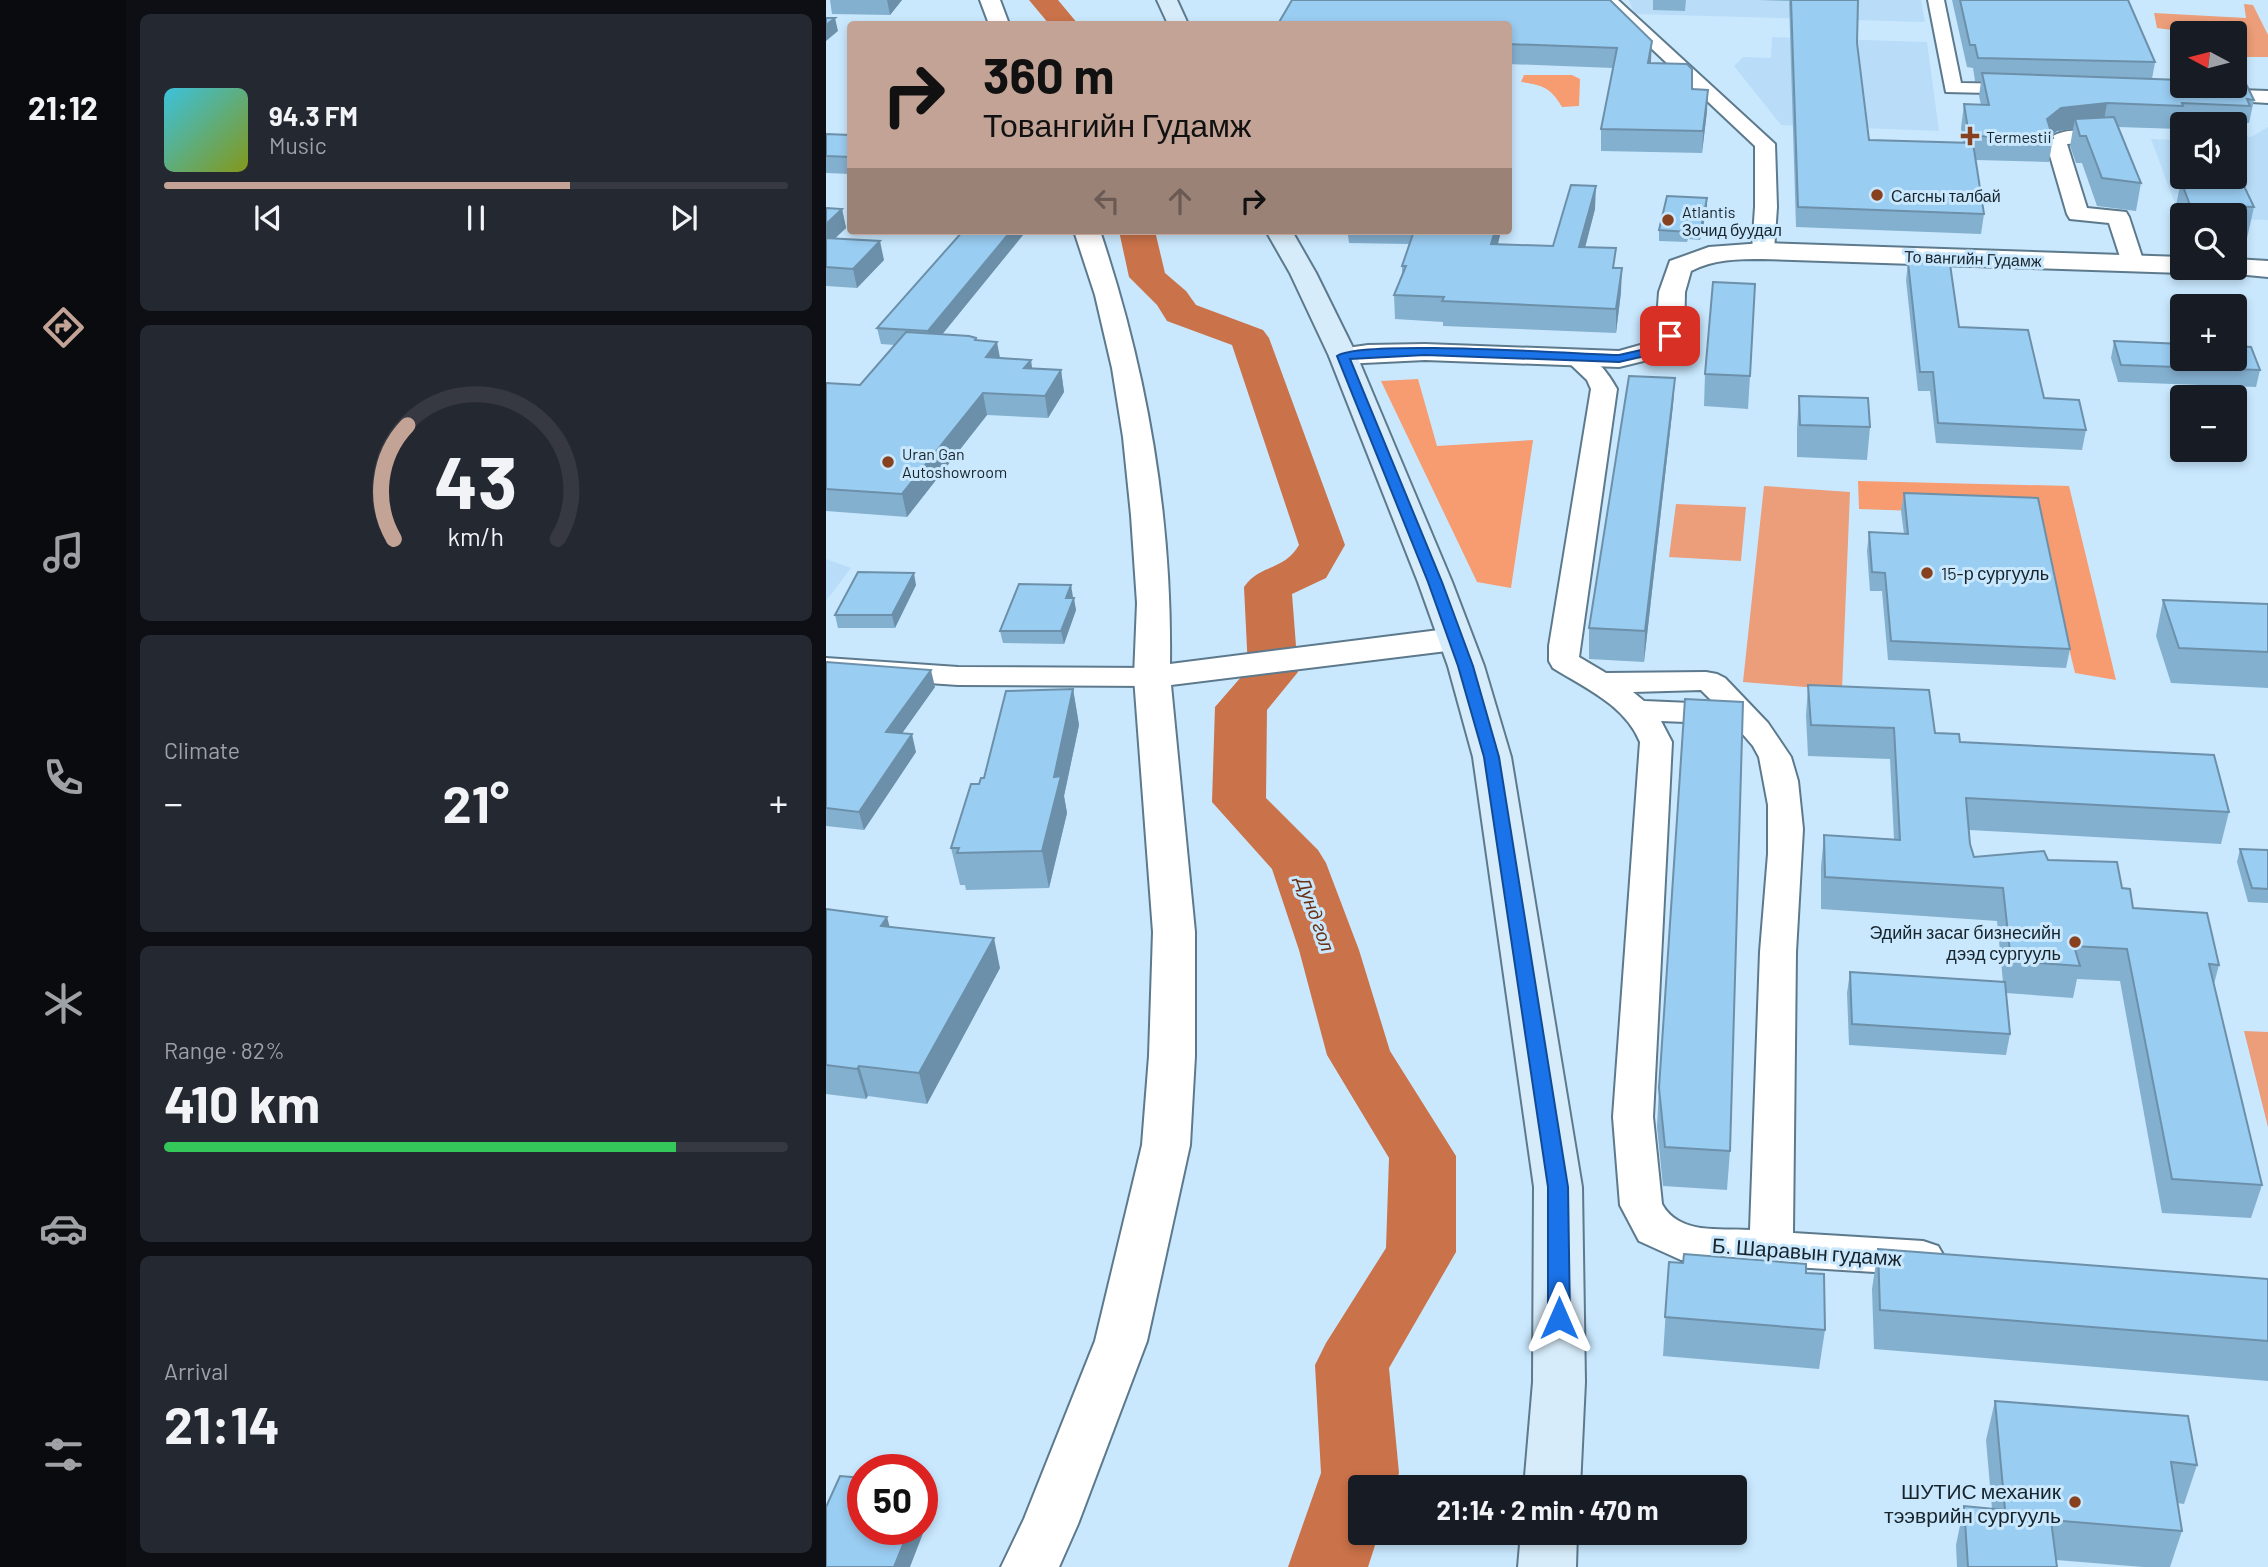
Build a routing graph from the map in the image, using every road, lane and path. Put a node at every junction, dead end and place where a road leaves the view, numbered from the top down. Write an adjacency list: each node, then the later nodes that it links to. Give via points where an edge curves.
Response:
1 (990, 0): 5 (street)
2 (1167, 0): 6 (main road)
3 (1608, 0): 13 (street, via 1765,144)
4 (1936, 0): 7 (street, via 1954,88)
5 (998, 21)
6 (1177, 21)
7 (2043, 91)
8 (2247, 96): 9 (street)
9 (2268, 97)
10 (2107, 137): 14 (street, via 2056,142 2078,214 2118,217)
11 (1088, 235): 22 (street, via 1126,368 1138,437 1154,603)
12 (1281, 235): 18 (main road)
13 (1763, 251): 14 (street, То вангийн Гудамж); 19 (street, То вангийн Гудамж, via 1716,253 1679,267 1672,292 1670,336 1654,350 1619,359)
14 (2133, 262): 15 (street, То вангийн Гудамж)
15 (2170, 264)
16 (2247, 267): 17 (street)
17 (2268, 268)
18 (1343, 356): 19 (street, via 1425,352); 20 (main road, via 1435,582)
19 (1577, 359): 23 (street, via 1604,389 1564,661)
20 (1438, 641): 22 (street); 28 (main road, via 1466,666 1492,757 1558,1187 1559,1382)
21 (826, 667): 22 (street, via 958,677)
22 (1168, 675): 30 (street, via 1174,932 1166,1145 1121,1341)
23 (1597, 683): 24 (street); 25 (street, via 1706,681)
24 (1637, 710): 25 (street); 26 (street, Б. Шаравын гудамж, via 1652,727 1656,742 1633,1118 1641,1205 1654,1229 1681,1243)
25 (1743, 715): 26 (street, via 1774,755 1786,813)
26 (1771, 1249): 27 (street, Б. Шаравын гудамж)
27 (1962, 1261)
28 (1553, 1475)
29 (1548, 1545): 31 (main road)
30 (1030, 1567)
31 (1547, 1567)

